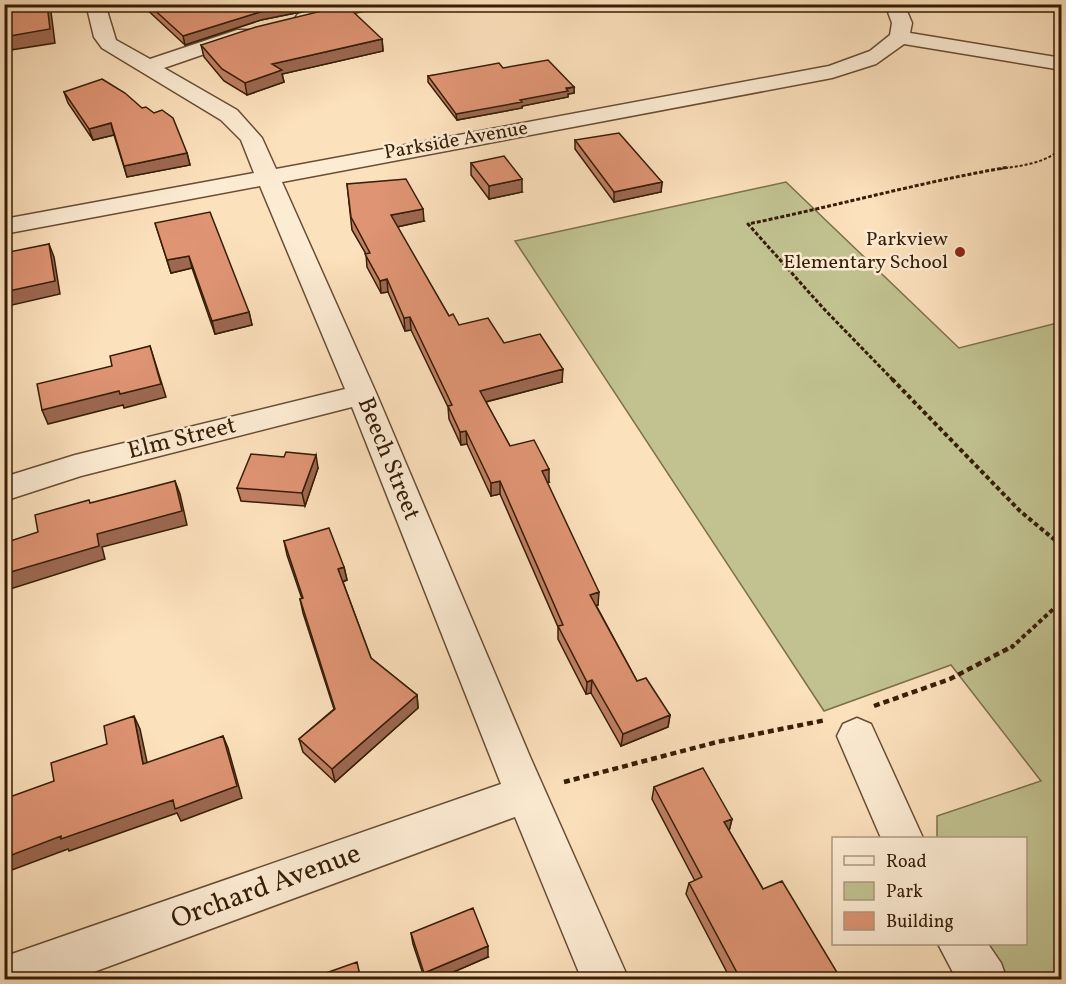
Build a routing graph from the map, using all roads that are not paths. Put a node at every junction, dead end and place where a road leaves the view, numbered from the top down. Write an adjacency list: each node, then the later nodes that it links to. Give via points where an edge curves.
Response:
1 (95, 4): 8 (street, Beech Street, via 109,44)
2 (368, 4): 4 (street)
3 (894, 4): 6 (street, via 902,23)
4 (284, 24)
5 (262, 29): 8 (street)
6 (900, 37): 7 (street); 9 (street, Parkside Avenue, via 868,60 832,72)
7 (1062, 64)
8 (147, 67): 9 (street, Beech Street, via 229,115 251,138)
9 (268, 176): 10 (street, Parkside Avenue); 11 (street, Beech Street)
10 (4, 227)
11 (362, 395): 12 (street, Elm Street, via 75,466); 14 (street, Beech Street)
12 (4, 489)
13 (853, 721): 15 (street)
14 (545, 788): 17 (street, Orchard Avenue); 18 (street, Beech Street)
15 (902, 837)
16 (962, 945): 19 (street)
17 (6, 980)
18 (606, 980)
19 (984, 980)

